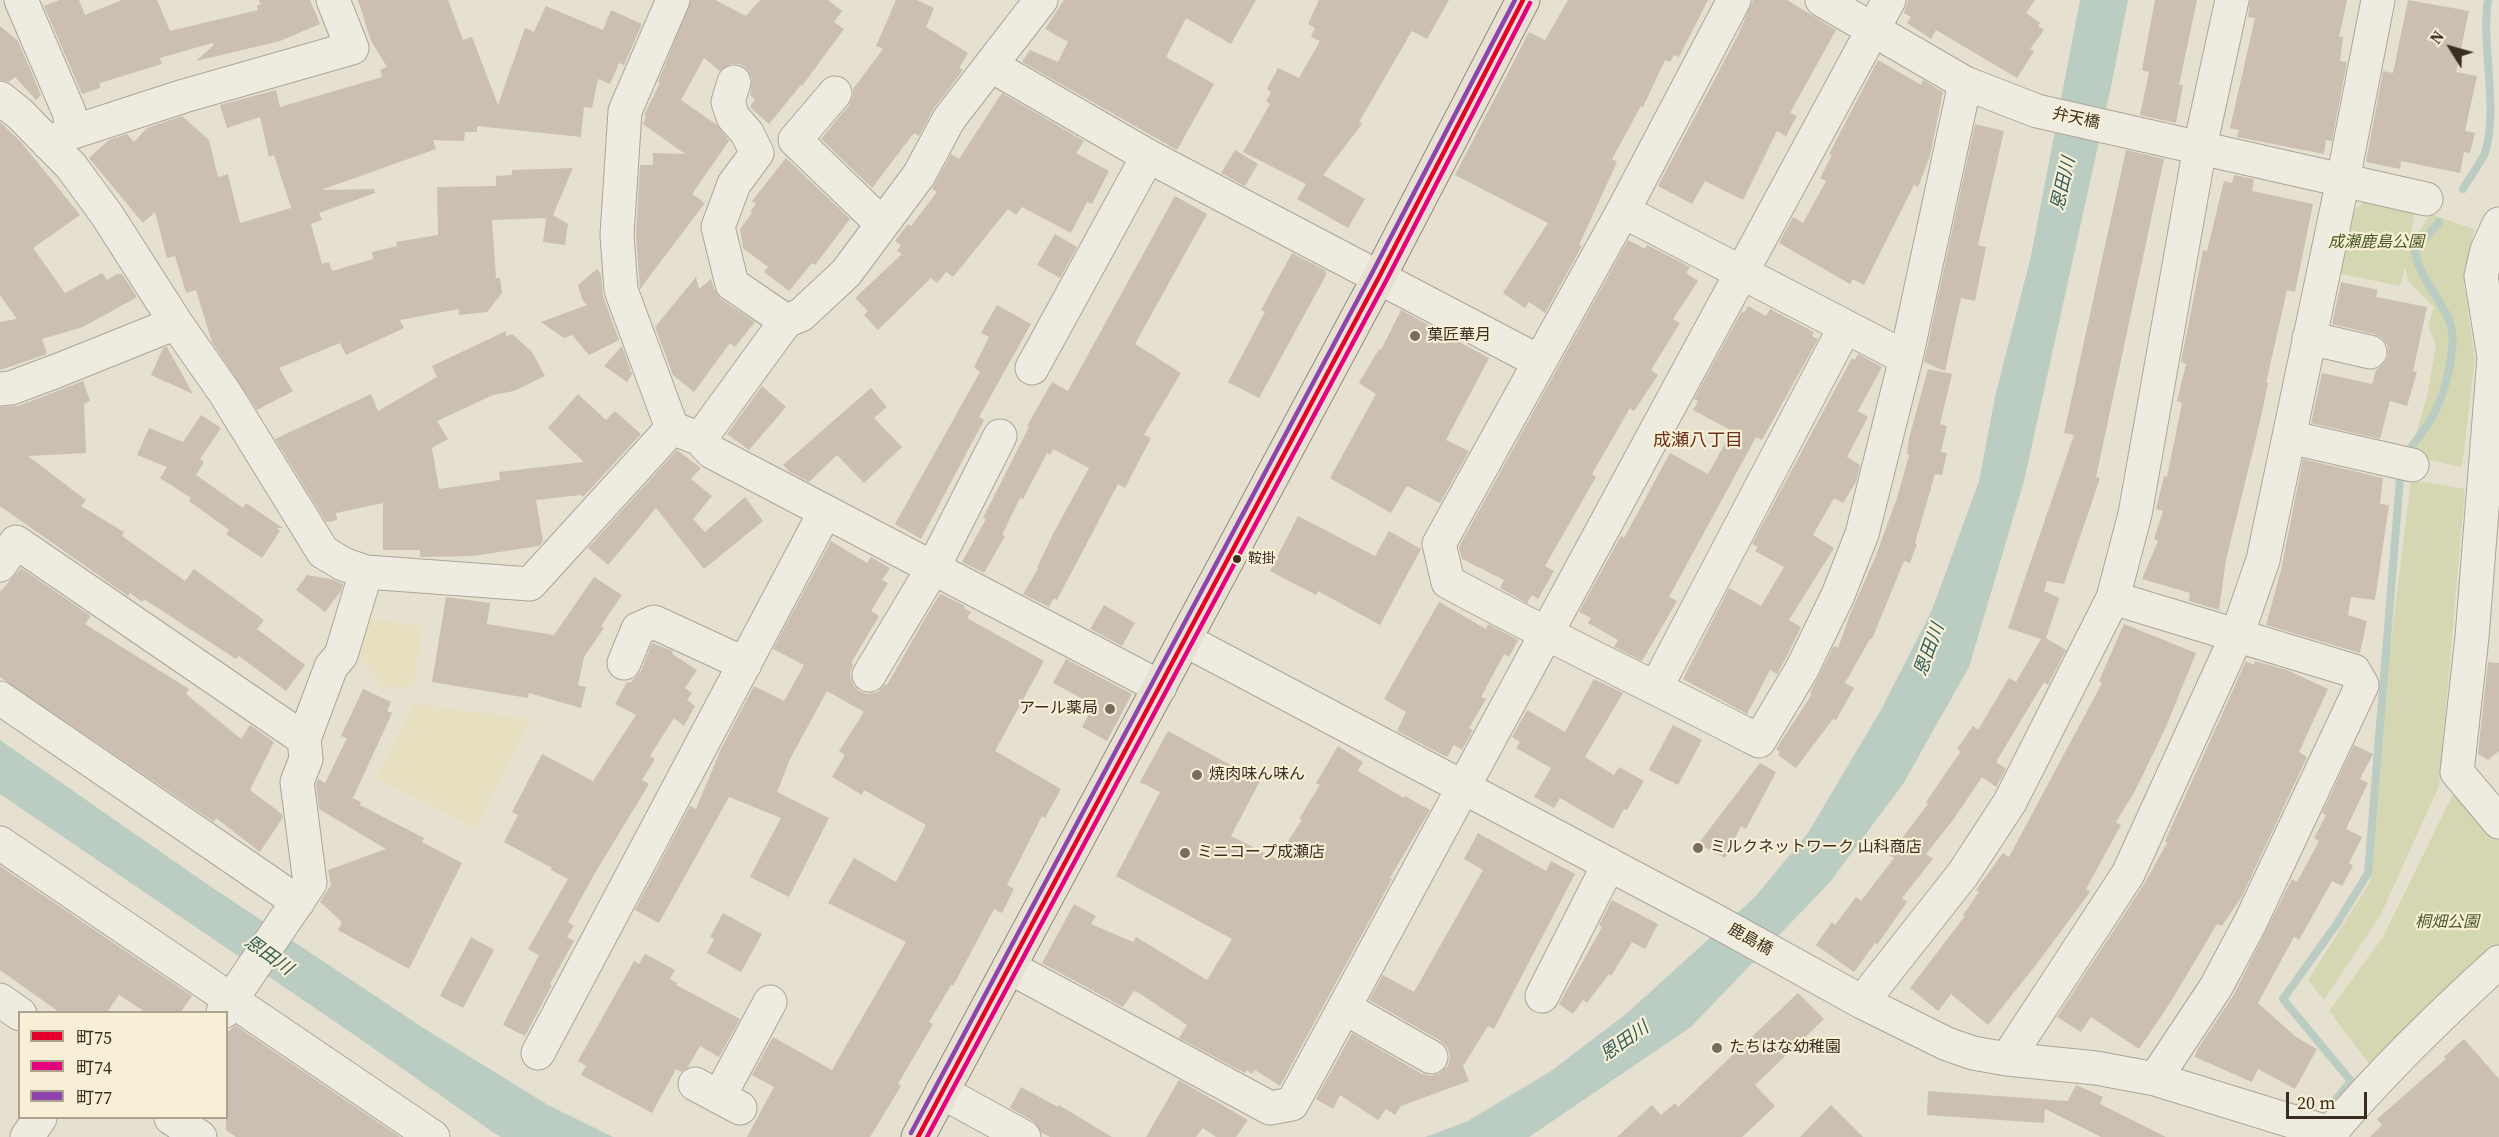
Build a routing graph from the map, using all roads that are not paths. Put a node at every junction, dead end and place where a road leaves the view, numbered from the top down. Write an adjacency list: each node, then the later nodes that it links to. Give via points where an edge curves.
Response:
1 (21, 0): 19 (street, via 69,112)
2 (333, 0): 19 (street, via 352,48 184,96)
3 (672, 0): 38 (street, via 625,111 617,235 621,290)
4 (1041, 0): 12 (street)
5 (1522, 0): 28 (main road)
6 (1734, 0): 24 (street)
7 (1822, 0): 11 (street, 弁天橋)
8 (1890, 0): 11 (street)
9 (2232, 0): 20 (street)
10 (2378, 0): 22 (street)
11 (1873, 28): 14 (street, 弁天橋); 27 (street)
12 (992, 66): 21 (street); 25 (street, via 950,119 919,175)
13 (734, 82): 18 (street, via 728,102)
14 (1965, 83): 20 (street, 弁天橋, via 2037,111); 34 (street)
15 (835, 93): 25 (street, via 795,140)
16 (0, 98): 19 (street)
17 (702, 99): 18 (street)
18 (732, 117): 29 (street, via 757,153 734,184 718,227 732,284)
19 (61, 138): 30 (street, via 71,166)
20 (2200, 147): 22 (street, 弁天橋); 47 (street, via 2135,514)
21 (1148, 156): 28 (street); 36 (street)
22 (2343, 180): 23 (street, 弁天橋); 32 (street)
23 (2426, 199)
24 (1623, 211): 27 (street); 35 (street)
25 (882, 224): 29 (street, via 846,273 801,315)
26 (2499, 224): 42 (street, via 2481,276 2494,357)
27 (1741, 272): 31 (street); 49 (street)
28 (1379, 277): 35 (street); 50 (main road)
29 (786, 321): 38 (street)
30 (176, 323): 37 (street); 46 (street, via 225,393 323,552)
31 (1845, 327): 34 (street); 56 (street, via 1659,682)
32 (2310, 338): 33 (street); 40 (street)
33 (2370, 352)
34 (1906, 358): 56 (street, via 1858,544 1802,669 1759,741)
35 (1538, 361): 49 (street, via 1439,544 1448,582)
36 (1032, 368)
37 (0, 389)
38 (686, 433): 43 (street, via 712,452); 46 (street, via 530,584)
39 (1000, 436): 45 (street)
40 (2289, 437): 41 (street); 48 (street, via 2263,560)
41 (2412, 465)
42 (2491, 480): 51 (street)
43 (825, 512): 45 (street); 53 (street)
44 (0, 565): 58 (street, via 16,542)
45 (933, 568): 54 (street); 55 (street)
46 (366, 572): 58 (street, via 341,655 331,667)
47 (2113, 598): 48 (street); 69 (street, via 2010,802 1964,874)
48 (2237, 635): 75 (street, via 2128,874); 76 (street, via 2354,671 2362,685 2250,923 2216,987)
49 (1547, 636): 56 (street); 59 (street)
50 (1185, 640): 55 (main road); 59 (street, 鹿島橋)
51 (2485, 640): 60 (street, via 2457,772)
52 (624, 663): 53 (street, via 638,629 654,622)
53 (745, 664): 73 (street)
54 (869, 675)
55 (1160, 687): 65 (main road)
56 (1659, 689)
57 (0, 698): 63 (street)
58 (304, 739): 63 (street, via 306,759 297,782 310,884)
59 (1463, 787): 62 (street, 鹿島橋); 71 (street)
60 (2499, 822)
61 (0, 843): 70 (street)
62 (1609, 864): 66 (street); 69 (street, 鹿島橋)
63 (298, 902): 70 (street)
64 (2499, 962): 81 (street, via 2435,1019 2373,1083)
65 (1009, 968): 71 (street, via 1270,1108 1292,1104); 77 (main road)
66 (1542, 996)
67 (0, 1000): 72 (street)
68 (770, 1002): 78 (street)
69 (1862, 1002): 75 (street, 鹿島橋, via 1947,1044)
70 (227, 1006): 84 (street)
71 (1345, 1008): 74 (street)
72 (18, 1013)
73 (538, 1053)
74 (1431, 1057)
75 (2007, 1059): 76 (street, 鹿島橋)
76 (2155, 1079): 81 (street, 鹿島橋)
77 (942, 1092): 85 (main road); 86 (street)
78 (718, 1096)
79 (39, 1119): 82 (street)
80 (173, 1119): 83 (street)
81 (2331, 1135)
82 (27, 1137)
83 (200, 1137)
84 (433, 1137)
85 (918, 1137)
86 (1024, 1137)

